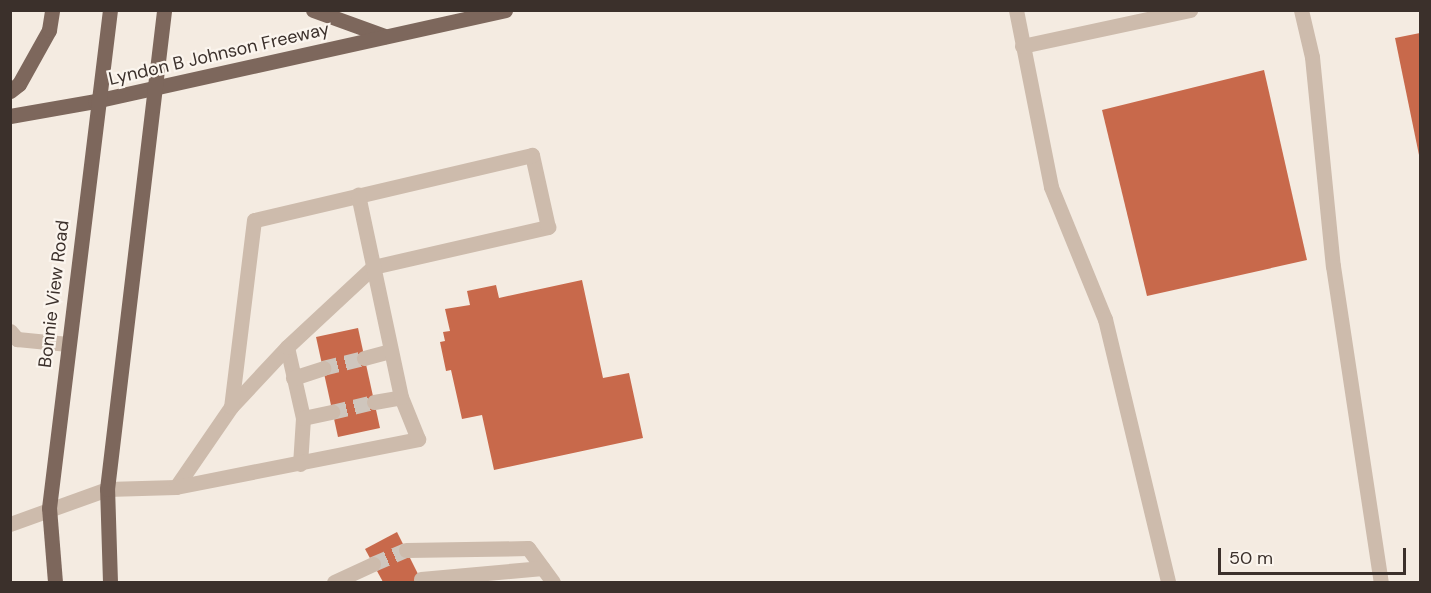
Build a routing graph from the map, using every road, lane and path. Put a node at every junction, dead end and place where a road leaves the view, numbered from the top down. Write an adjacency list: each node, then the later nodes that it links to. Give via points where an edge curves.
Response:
1 (52, 10): 12 (main road, via 49,30 19,84)
2 (164, 10): 11 (main road)
3 (313, 10): 9 (main road)
4 (505, 10): 9 (main road, Lyndon B Johnson Freeway)
5 (1016, 10): 10 (street)
6 (1190, 10): 10 (street)
7 (1300, 10): 43 (street, via 1312,57 1334,266)
8 (109, 15): 13 (main road, Bonnie View Road)
9 (387, 36): 11 (main road, Lyndon B Johnson Freeway)
10 (1022, 46): 42 (street, via 1052,187 1105,319)
11 (154, 87): 13 (main road, Lyndon B Johnson Freeway); 31 (main road)
12 (10, 91)
13 (95, 101): 14 (main road, Lyndon B Johnson Freeway); 18 (main road, Bonnie View Road)
14 (10, 116)
15 (358, 195): 16 (street); 16 (street, via 532,155 548,227); 26 (street, via 254,220)
16 (373, 267): 19 (street); 20 (street)
17 (13, 339): 18 (street)
18 (68, 344): 32 (main road, Bonnie View Road)
19 (287, 347): 23 (street); 26 (street)
20 (390, 351): 21 (street); 24 (street)
21 (364, 358)
22 (322, 368): 23 (street)
23 (293, 378): 28 (street)
24 (400, 397): 25 (street); 29 (street, via 418,440)
25 (374, 402)
26 (231, 407): 30 (street)
27 (332, 412): 28 (street)
28 (303, 418): 29 (street)
29 (300, 464): 30 (street)
30 (176, 487): 31 (street)
31 (107, 489): 32 (street); 39 (main road)
32 (49, 508): 33 (street); 38 (main road, Bonnie View Road)
33 (10, 524)
34 (406, 550): 36 (street, via 528,548)
35 (373, 564): 40 (street)
36 (543, 568): 37 (street); 41 (street)
37 (421, 579)
38 (55, 582)
39 (110, 582)
40 (334, 582)
41 (553, 582)
42 (1168, 582)
43 (1382, 582)

